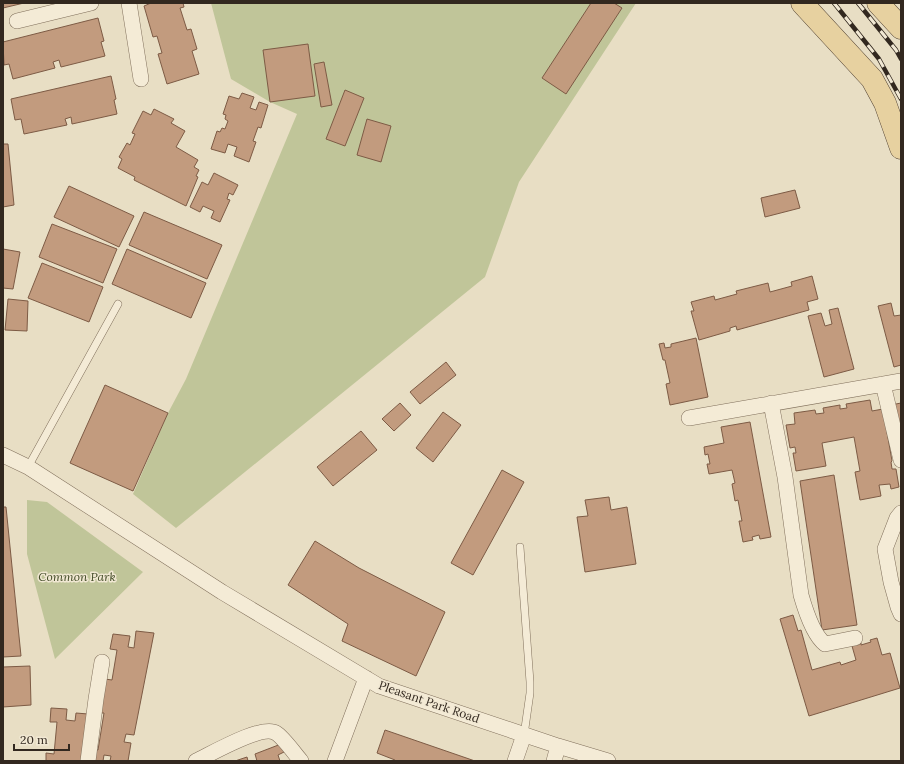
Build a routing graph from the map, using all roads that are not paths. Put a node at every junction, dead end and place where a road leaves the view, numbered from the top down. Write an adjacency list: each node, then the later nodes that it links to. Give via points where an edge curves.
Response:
1 (91, 3): 5 (street)
2 (129, 3): 7 (street)
3 (802, 3): 8 (main road, via 872,79 885,103)
4 (878, 3): 6 (main road)
5 (17, 21)
6 (901, 28)
7 (141, 79)
8 (901, 148)
9 (118, 304): 16 (lane)
10 (901, 381): 11 (street)
11 (883, 384): 12 (street); 15 (street)
12 (771, 403): 13 (street); 20 (street, via 806,613 820,640 825,644)
13 (689, 418)
14 (3, 455): 16 (street, Pleasant Park Road)
15 (901, 460)
16 (28, 467): 22 (street, Pleasant Park Road, via 222,592)
17 (901, 513): 19 (street, via 885,549 890,582)
18 (520, 547): 23 (lane, via 530,682)
19 (901, 614)
20 (855, 638)
21 (102, 662): 25 (street)
22 (366, 678): 23 (street, Pleasant Park Road, via 379,686); 28 (street)
23 (524, 735): 24 (street, Pleasant Park Road); 29 (street)
24 (558, 746): 30 (street); 31 (street, Pleasant Park Road)
25 (88, 761)
26 (196, 761): 27 (street, via 232,743 269,730 277,733)
27 (300, 761)
28 (335, 761)
29 (514, 761)
30 (554, 761)
31 (608, 761)

